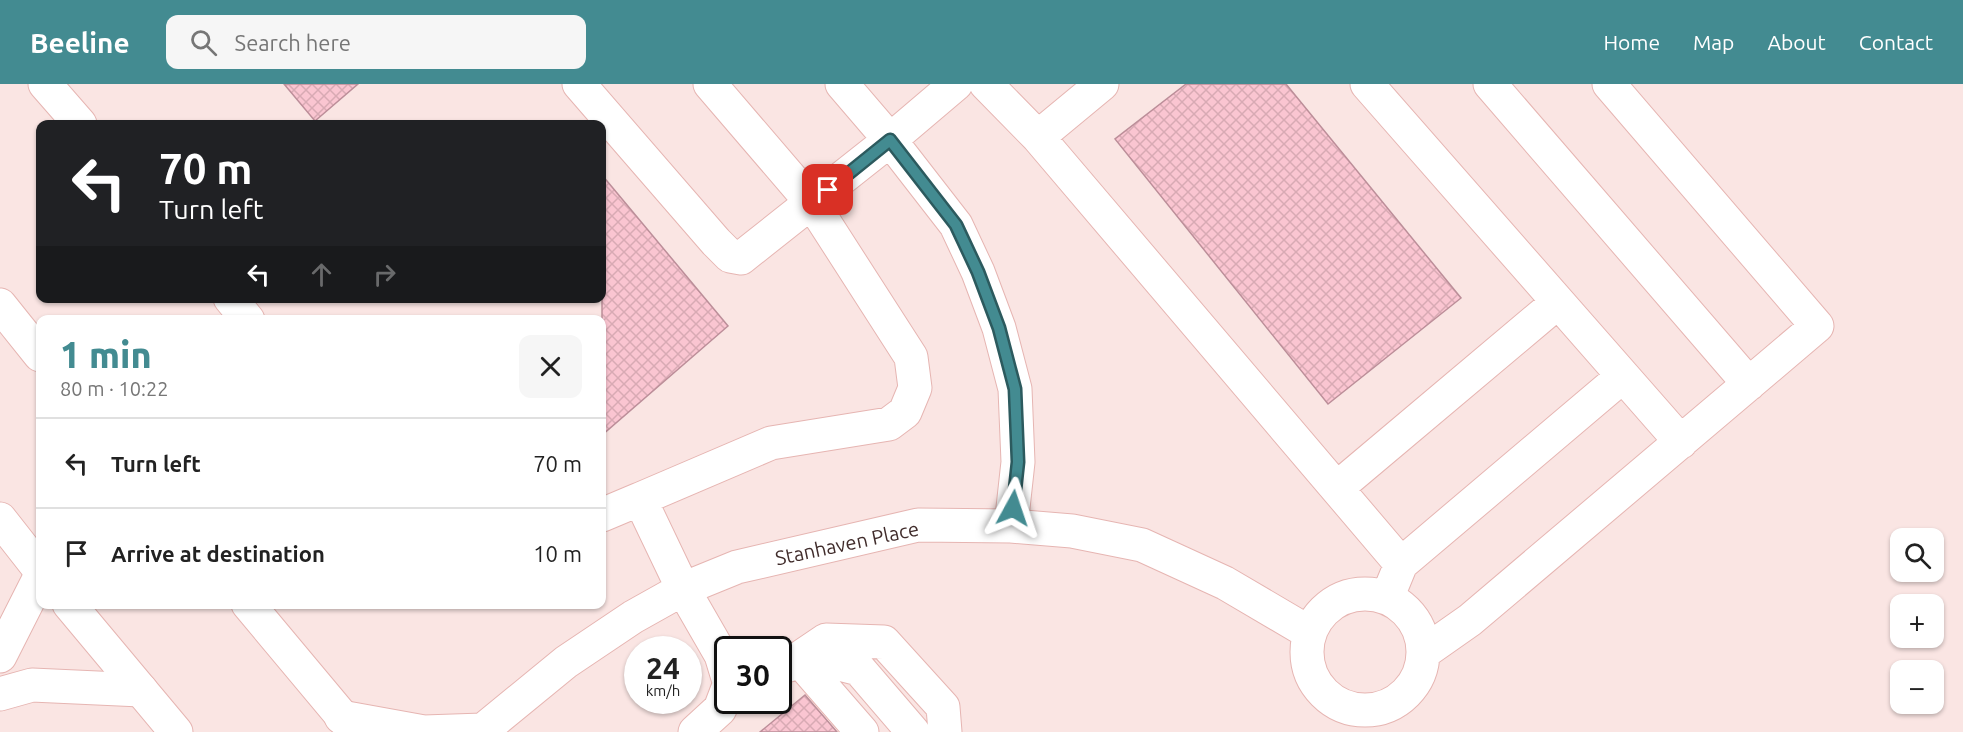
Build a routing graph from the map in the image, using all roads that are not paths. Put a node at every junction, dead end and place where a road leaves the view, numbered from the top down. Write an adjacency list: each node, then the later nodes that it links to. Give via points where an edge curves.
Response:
1 (45, 84): 11 (main road)
2 (579, 84): 14 (main road, via 730,256 741,258)
3 (710, 84): 14 (main road)
4 (842, 84): 13 (main road)
5 (956, 84): 13 (main road)
6 (986, 84): 12 (main road)
7 (1102, 84): 12 (main road)
8 (1367, 84): 15 (main road)
9 (1490, 84): 21 (main road)
10 (1610, 84): 21 (main road, via 1817,326)
11 (76, 120)
12 (1038, 137): 23 (main road)
13 (890, 140): 14 (main road); 27 (main road, via 956,225 999,328 1015,389 1018,462)
14 (812, 203): 24 (main road, via 911,357 915,388 905,412 889,424 771,443)
15 (1558, 302): 20 (main road); 23 (main road)
16 (234, 303): 18 (main road)
17 (0, 305): 19 (main road)
18 (244, 315)
19 (36, 350)
20 (1623, 376): 22 (main road); 28 (main road)
21 (1749, 384): 22 (main road)
22 (1681, 442): 37 (main road, via 1470,620)
23 (1336, 488): 28 (main road)
24 (640, 499): 25 (main road); 31 (main road)
25 (606, 513)
26 (0, 519): 29 (main road)
27 (1011, 526): 31 (main road, Stanhaven Place, via 918,525 737,567); 35 (main road, Stanhaven Place, via 1072,531 1142,545 1225,583)
28 (1401, 564): 32 (main road)
29 (36, 565)
30 (36, 585): 38 (main road)
31 (683, 589): 36 (main road); 44 (main road, Stanhaven Place, via 566,662)
32 (1387, 598): 35 (main road, via 1369,594 1350,596 1332,604 1318,616); 37 (main road, via 1414,620)
33 (73, 609): 40 (main road)
34 (252, 609): 43 (main road)
35 (1310, 633): 37 (main road, via 1307,653 1311,673 1321,690 1336,702 1355,709 1375,709 1393,703 1409,690 1419,673)
36 (714, 642)
37 (1423, 653)
38 (0, 656)
39 (798, 664): 47 (main road); 48 (main road); 49 (main road, via 832,662 859,669); 50 (main road, via 826,640 884,642 943,707)
40 (141, 690): 41 (main road, via 32,685); 45 (main road)
41 (0, 694)
42 (715, 714): 46 (main road)
43 (348, 724): 44 (main road, Stanhaven Place, via 424,732)
44 (483, 731)
45 (176, 732)
46 (695, 732)
47 (862, 732)
48 (886, 732)
49 (913, 732)
50 (945, 732)

